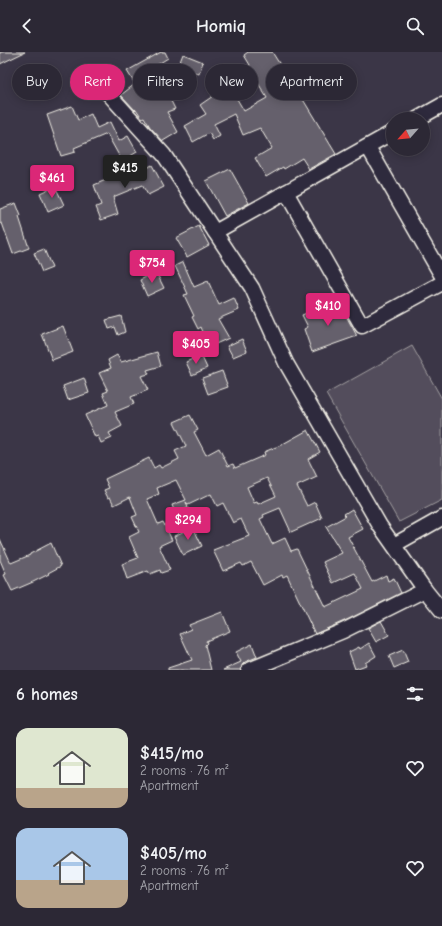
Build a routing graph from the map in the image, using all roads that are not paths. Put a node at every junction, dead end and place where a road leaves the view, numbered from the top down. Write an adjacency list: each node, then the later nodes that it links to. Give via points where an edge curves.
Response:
1 (114, 100): 7 (street, via 164,155)
2 (442, 105): 3 (street)
3 (430, 112)
4 (386, 136): 5 (street)
5 (368, 146): 6 (street); 8 (street)
6 (286, 192): 7 (street); 9 (street, via 362,326)
7 (215, 232): 11 (street, via 252,288 286,363 380,526)
8 (442, 276)
9 (442, 283)
10 (442, 518): 11 (street)
11 (394, 545): 12 (street)
12 (425, 590): 13 (street); 14 (street, via 343,631)
13 (442, 611)
14 (249, 670)

